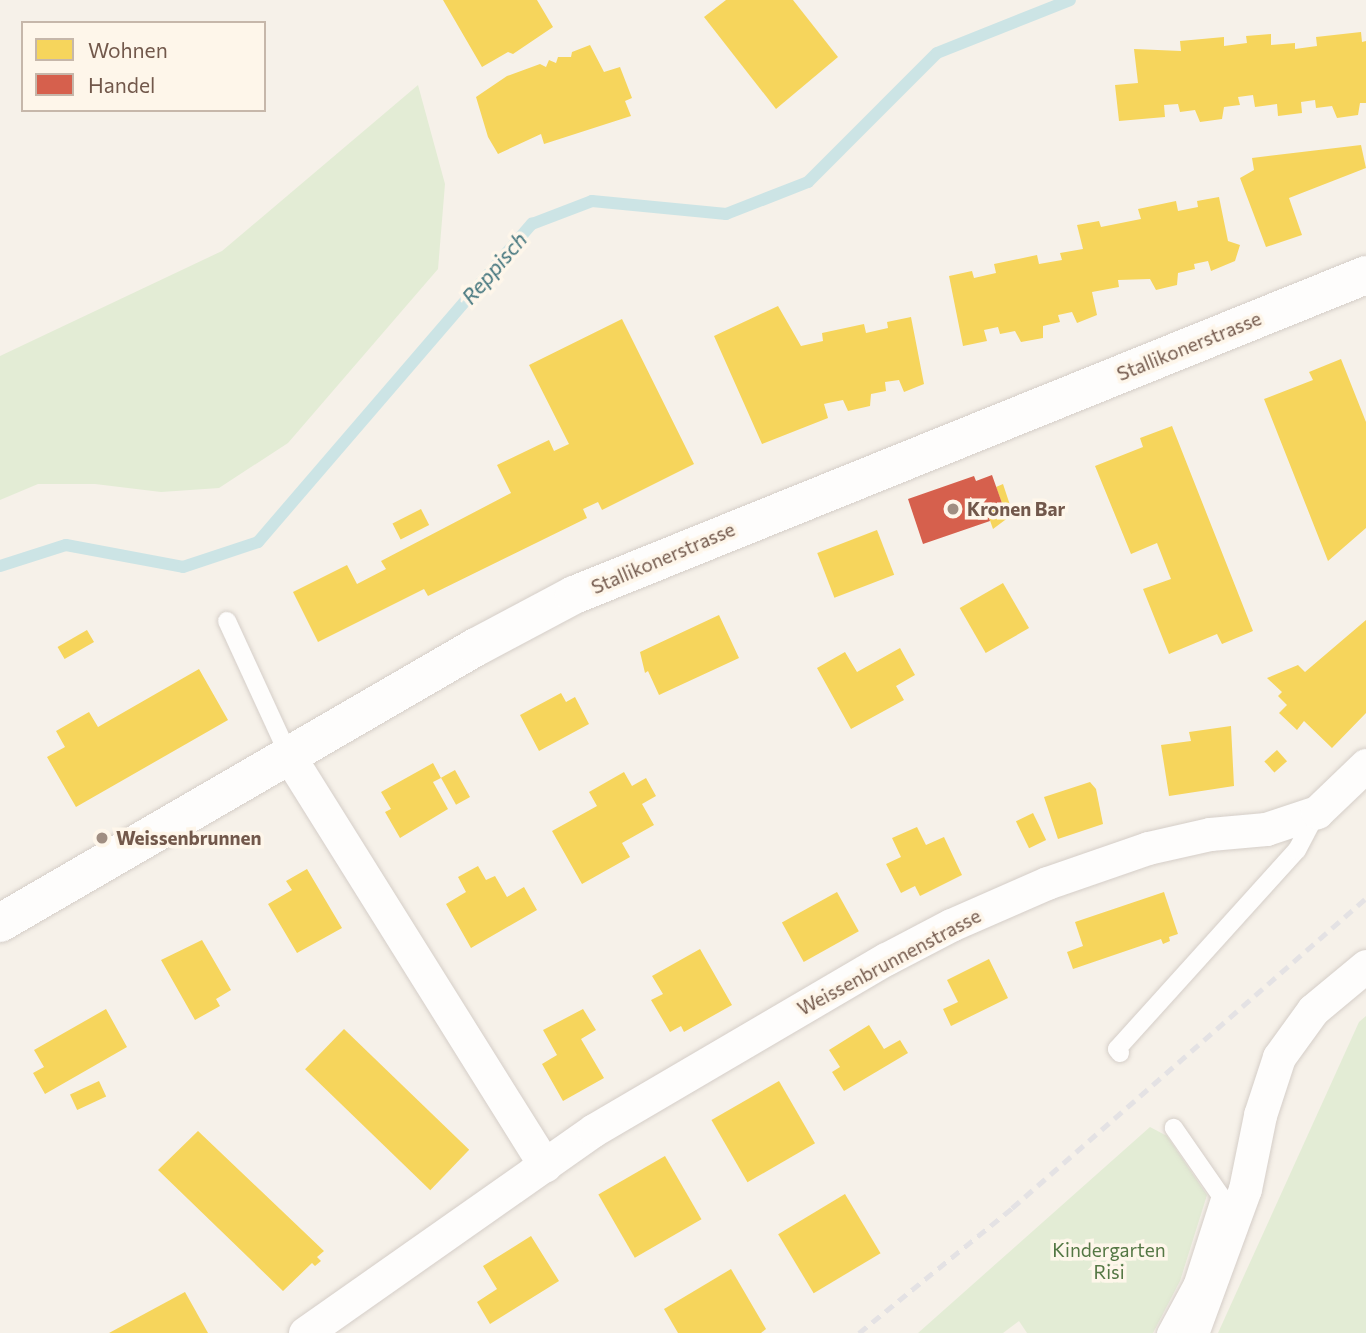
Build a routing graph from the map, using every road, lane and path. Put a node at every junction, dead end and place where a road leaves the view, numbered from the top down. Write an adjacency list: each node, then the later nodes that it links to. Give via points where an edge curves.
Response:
1 (1366, 275): 3 (street, Stallikonerstrasse, via 599,584 476,647)
2 (227, 621): 3 (lane)
3 (289, 756): 6 (street, Stallikonerstrasse); 10 (street)
4 (1366, 765): 5 (street, Weissenbrunnenstrasse)
5 (1317, 812): 8 (lane, via 1297,850 1117,1049); 10 (street, Weissenbrunnenstrasse, via 1266,829 1210,834 1148,848 1047,883 951,925 605,1123)
6 (0, 923)
7 (1366, 966): 13 (street, via 1313,1010 1279,1057 1260,1115 1245,1189)
8 (1120, 1053)
9 (1174, 1128): 12 (lane, via 1221,1196 1193,1283)
10 (545, 1166): 11 (street, Weissenbrunnenstrasse)
11 (305, 1333)
12 (1166, 1333)
13 (1192, 1333)

